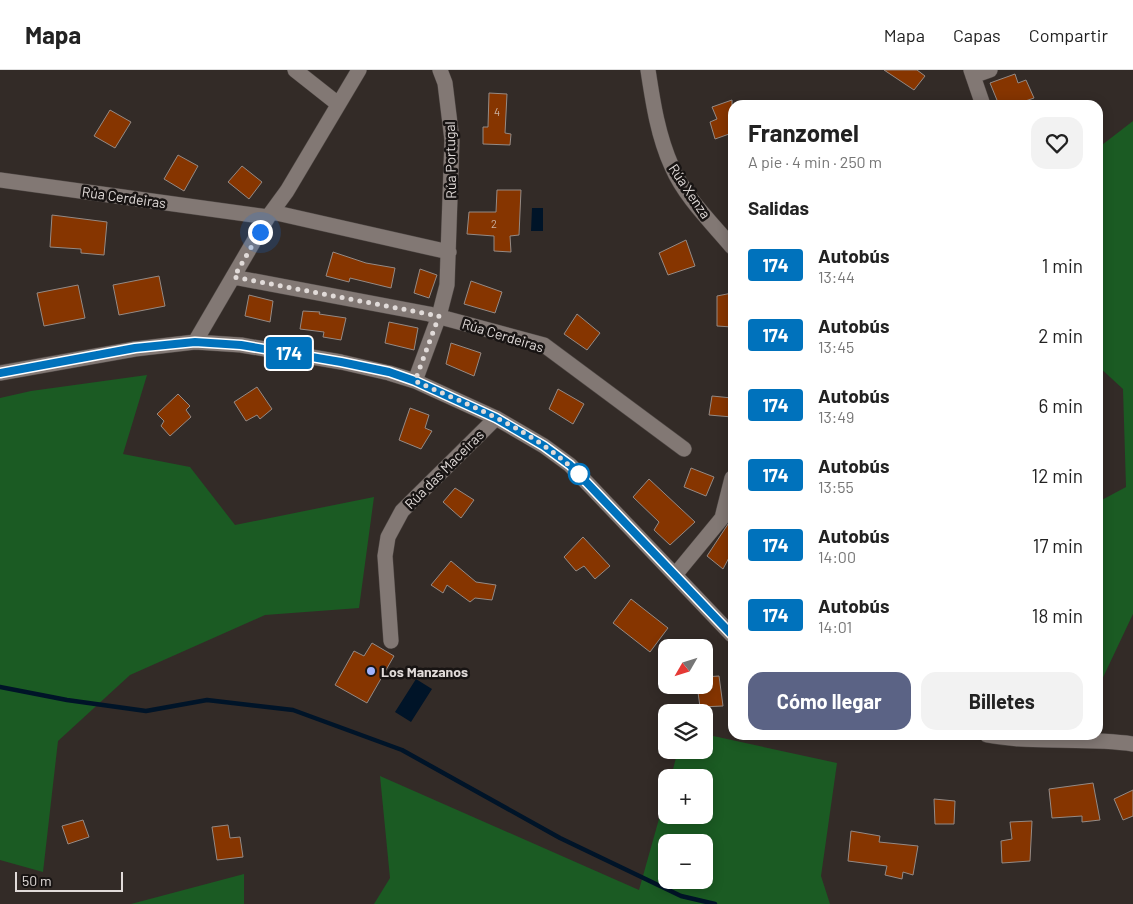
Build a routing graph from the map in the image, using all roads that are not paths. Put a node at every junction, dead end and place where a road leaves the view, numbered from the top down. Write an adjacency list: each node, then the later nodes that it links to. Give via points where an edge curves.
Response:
1 (295, 70): 8 (street)
2 (359, 70): 8 (street)
3 (440, 70): 14 (street, Rúa Portugal, via 445,83 452,140)
4 (648, 70): 13 (street, Rúa Xenza, via 656,121 672,168 698,209)
5 (990, 70): 6 (street)
6 (972, 73): 7 (street)
7 (981, 100)
8 (338, 104): 10 (street)
9 (0, 180): 11 (street, Rúa Cerdeiras)
10 (287, 191): 11 (street); 12 (street, via 292,202)
11 (270, 215): 12 (street); 15 (street)
12 (310, 222): 14 (street)
13 (728, 243)
14 (449, 252): 16 (street, Rúa Portugal, via 447,285)
15 (234, 277): 16 (street, Rúa Cerdeiras); 17 (street)
16 (439, 316): 19 (street, Rúa Portugal); 21 (street, Rúa Cerdeiras, via 544,345)
17 (195, 342): 18 (street, via 135,348); 19 (street, via 241,345 341,362)
18 (0, 373)
19 (415, 381): 20 (street)
20 (496, 418): 23 (street, via 570,465); 25 (street, Rúa das Maceiras, via 402,511 388,537 385,556)
21 (684, 449)
22 (728, 494): 23 (street, via 722,518)
23 (676, 575): 24 (street)
24 (728, 631)
25 (391, 641)
26 (1037, 740): 27 (street)
27 (1103, 740)
28 (1103, 740): 29 (street)
29 (1133, 744)

